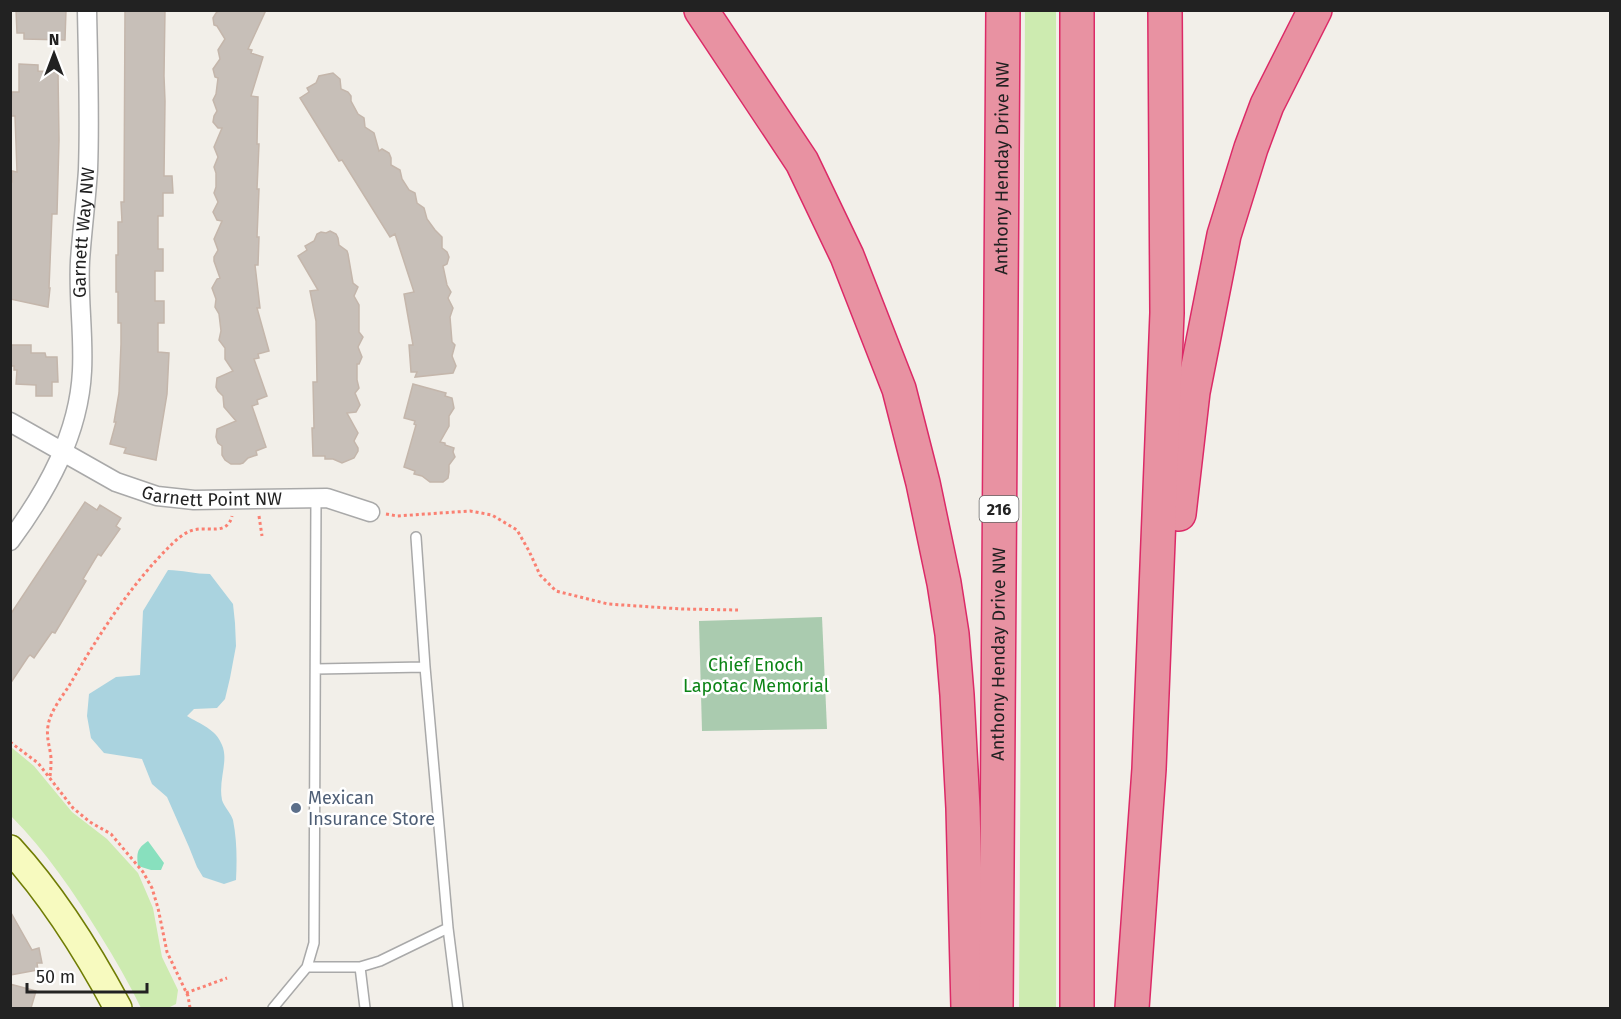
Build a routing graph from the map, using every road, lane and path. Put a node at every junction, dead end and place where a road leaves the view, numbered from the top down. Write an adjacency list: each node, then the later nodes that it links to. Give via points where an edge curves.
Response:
1 (87, 10): 8 (street, Garnett Way NW, via 88,141 80,282 82,371 74,417)
2 (701, 10): 31 (highway, via 801,162 847,256 900,389 952,634 963,808)
3 (1004, 10): 32 (highway, Anthony Henday Drive NW / 216)
4 (1077, 10): 33 (highway)
5 (1165, 10): 18 (highway, via 1167,313)
6 (1315, 10): 18 (highway, via 1267,105 1224,235 1193,392)
7 (10, 423): 8 (street)
8 (62, 452): 10 (street, Garnett Point NW, via 116,482 144,492 188,500); 13 (street, Garnett Way NW, via 46,486)
9 (316, 497): 10 (street, Garnett Point NW); 11 (street, Garnett Point NW); 16 (lane)
10 (233, 500): 19 (path, via 230,524 226,528 192,530 169,546 142,575 99,639 48,726)
11 (370, 512): 14 (path, via 398,516 470,511 492,515 517,530 540,575 556,591 608,604)
12 (416, 537): 15 (lane)
13 (10, 541)
14 (738, 610)
15 (425, 668): 16 (lane); 21 (lane)
16 (316, 669): 22 (lane, via 314,943)
17 (10, 742): 19 (path)
18 (1149, 769): 34 (highway)
19 (50, 776): 25 (path, via 73,808 111,834 143,872 152,888 167,952)
20 (10, 849): 26 (main road, via 69,925)
21 (448, 928): 23 (lane); 30 (lane)
22 (307, 967): 23 (lane); 28 (lane)
23 (360, 967): 29 (lane)
24 (227, 978): 25 (path)
25 (186, 993): 27 (path)
26 (118, 1008)
27 (190, 1008)
28 (273, 1008)
29 (365, 1008)
30 (458, 1008)
31 (968, 1008)
32 (996, 1008)
33 (1077, 1008)
34 (1132, 1008)

